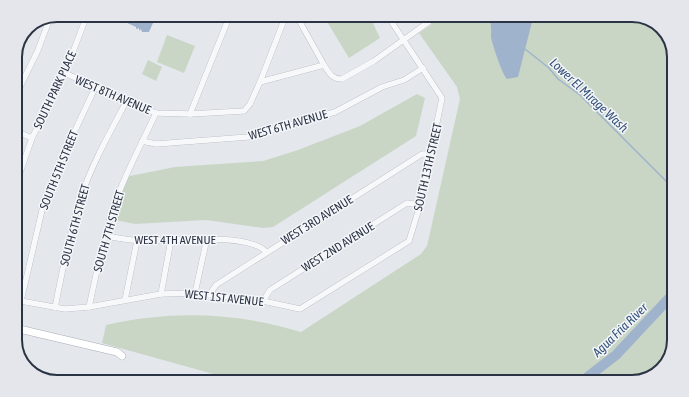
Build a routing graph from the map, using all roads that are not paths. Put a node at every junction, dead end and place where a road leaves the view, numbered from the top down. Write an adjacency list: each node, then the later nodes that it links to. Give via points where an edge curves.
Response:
1 (84, 22): 11 (street, SOUTH PARK PLACE)
2 (227, 22): 17 (street)
3 (283, 22): 12 (street)
4 (300, 22): 9 (street)
5 (392, 22): 8 (street)
6 (429, 22): 8 (street)
7 (48, 23): 13 (street)
8 (404, 41): 9 (street, via 342,79 332,76); 10 (street)
9 (324, 65): 12 (street)
10 (423, 68): 20 (street, WEST 6TH AVENUE, via 404,80 382,87 335,112 248,137 156,144); 21 (street, SOUTH 13TH STREET, via 442,98)
11 (65, 73): 14 (street, WEST 8TH AVENUE); 19 (street, SOUTH PARK PLACE)
12 (260, 82): 17 (street, WEST 8TH AVENUE, via 250,104 244,110)
13 (22, 83)
14 (95, 88): 15 (street, WEST 8TH AVENUE); 30 (street, SOUTH 5TH STREET, via 54,175)
15 (126, 102): 16 (street, WEST 8TH AVENUE); 38 (street, SOUTH 6TH STREET, via 94,164 80,199)
16 (156, 113): 17 (street, WEST 8TH AVENUE); 20 (street, SOUTH 7TH STREET)
17 (190, 114)
18 (22, 134): 19 (street)
19 (32, 138): 22 (street, SOUTH PARK PLACE)
20 (142, 142): 25 (street, SOUTH 7TH STREET, via 119,190)
21 (431, 154): 23 (street, SOUTH 13TH STREET); 29 (street, WEST 3RD AVENUE, via 422,154)
22 (22, 167)
23 (420, 205): 24 (street, SOUTH 13TH STREET); 36 (street, WEST 2ND AVENUE, via 407,204 270,290)
24 (412, 235): 36 (street, WEST 1ST AVENUE, via 409,241 385,257 300,309)
25 (105, 236): 28 (street, WEST 4TH AVENUE); 37 (street, SOUTH 7TH STREET)
26 (207, 238): 27 (street, WEST 4TH AVENUE); 29 (street, WEST 4TH AVENUE, via 253,245); 31 (street)
27 (171, 240): 28 (street, WEST 4TH AVENUE); 32 (street)
28 (136, 241): 34 (street)
29 (266, 252): 33 (street, WEST 3RD AVENUE, via 216,285)
30 (22, 286)
31 (195, 293): 32 (street, WEST 1ST AVENUE); 33 (street, WEST 1ST AVENUE)
32 (161, 294): 34 (street, WEST 1ST AVENUE)
33 (209, 295): 36 (street, WEST 1ST AVENUE)
34 (125, 300): 37 (street, WEST 1ST AVENUE)
35 (22, 301): 38 (street, WEST 1ST AVENUE)
36 (263, 301)
37 (89, 307): 38 (street, WEST 1ST AVENUE)
38 (55, 308)
39 (22, 330): 40 (street, via 117,352)
40 (122, 356)

